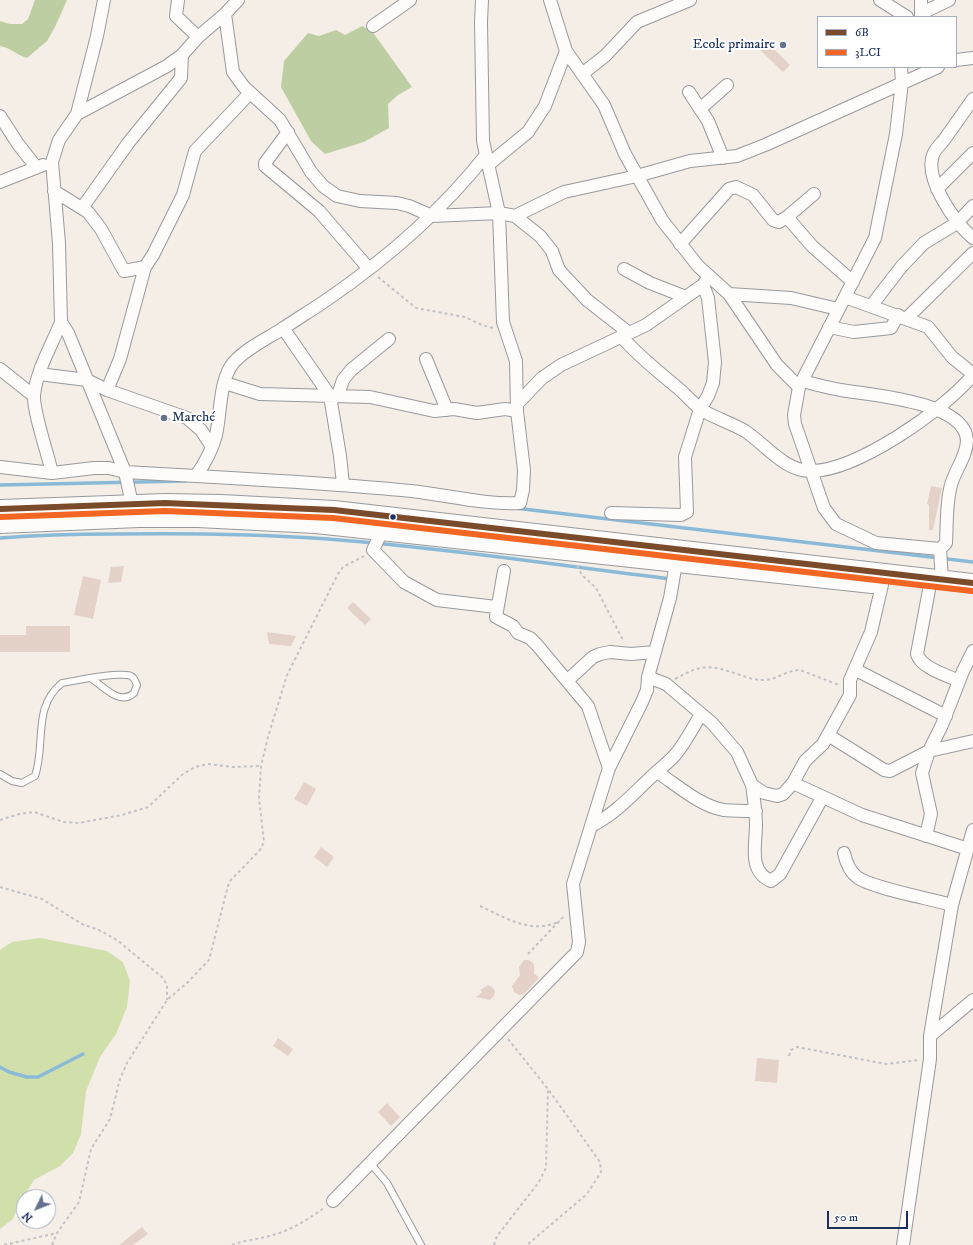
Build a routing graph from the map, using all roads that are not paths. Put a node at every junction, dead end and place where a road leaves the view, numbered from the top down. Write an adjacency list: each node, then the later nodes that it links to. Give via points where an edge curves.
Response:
1 (104, 0): 29 (street)
2 (178, 0): 15 (street, via 176,16)
3 (238, 0): 11 (street)
4 (410, 0): 14 (street)
5 (482, 0): 34 (street, via 482,114)
6 (550, 0): 16 (street)
7 (690, 0): 22 (street, via 637,22 605,56)
8 (880, 0): 13 (street)
9 (921, 0): 12 (street)
10 (949, 0): 12 (street)
11 (225, 14): 15 (street); 25 (street, via 233,72 238,81)
12 (922, 15)
13 (905, 16)
14 (373, 26)
15 (198, 37): 17 (street)
16 (566, 51): 22 (street); 34 (street, via 545,106 528,132)
17 (182, 55): 29 (street, via 143,80); 43 (street, via 181,78 129,142)
18 (973, 58): 19 (street)
19 (957, 59)
20 (900, 68): 23 (street)
21 (936, 68): 23 (street)
22 (582, 74): 37 (street, via 604,105)
23 (902, 82): 33 (street, via 765,145 737,156); 56 (street, via 896,134 875,238)
24 (727, 85): 28 (street)
25 (250, 92): 31 (street, via 280,120); 52 (street, via 195,150 183,194)
26 (689, 92): 28 (street)
27 (973, 99): 39 (street, via 933,155 932,169)
28 (700, 109): 33 (street, via 708,121)
29 (77, 114): 35 (street, via 59,140)
30 (0, 116): 36 (street)
31 (288, 132): 45 (street, via 316,179 334,195 360,201 397,203); 53 (street, via 265,166 319,211)
32 (973, 153): 39 (street)
33 (723, 158): 37 (street, via 690,161)
34 (488, 160): 44 (street); 45 (street)
35 (52, 162): 36 (street); 40 (street)
36 (36, 167): 38 (street)
37 (637, 176): 46 (street, via 564,192); 50 (street, via 662,220)
38 (0, 182)
39 (937, 188): 48 (street)
40 (54, 191): 43 (street); 63 (street, via 59,242)
41 (814, 194): 47 (street)
42 (973, 206): 48 (street)
43 (82, 208): 52 (street, via 101,230 124,271)
44 (499, 213): 45 (street); 46 (street); 78 (street, via 503,322 516,361)
45 (432, 216): 53 (street)
46 (515, 216): 66 (street, via 540,236 552,251 559,270)
47 (786, 217): 50 (street, via 779,222 773,220 753,195 733,186); 56 (street, via 812,246)
48 (957, 223): 49 (street); 60 (street, via 924,243 905,262)
49 (973, 238)
50 (680, 244): 55 (street)
51 (973, 253): 62 (street)
52 (145, 267): 75 (street, via 120,359)
53 (369, 269): 65 (street)
54 (624, 270): 58 (street)
55 (706, 281): 57 (street); 58 (street); 80 (street, via 715,362 713,383)
56 (853, 282): 59 (street)
57 (729, 294): 61 (street, via 791,298); 74 (street, via 777,365)
58 (686, 297): 66 (street, via 658,318)
59 (845, 297): 60 (street); 61 (street)
60 (871, 306): 62 (street)
61 (838, 309): 64 (street)
62 (902, 317): 64 (street, via 891,328 854,332); 71 (street, via 928,327 952,357)
63 (61, 322): 70 (street); 72 (street)
64 (829, 327): 74 (street)
65 (283, 328): 73 (street, via 234,362); 77 (street)
66 (625, 335): 78 (street, via 562,365 542,378); 80 (street)
67 (389, 339): 77 (street, via 351,370)
68 (426, 359): 81 (street)
69 (0, 369): 76 (street)
70 (39, 374): 72 (street); 76 (street)
71 (973, 374): 79 (street, via 958,392)
72 (87, 380): 75 (street); 85 (street)
73 (225, 382): 77 (street, via 260,394); 82 (street)
74 (801, 384): 79 (street, via 885,396); 84 (street, via 796,400 795,424)
75 (107, 390): 82 (street, via 187,418 201,430)
76 (34, 396): 86 (street)
77 (334, 396): 81 (street, via 370,397 426,410); 88 (street)
78 (518, 407): 81 (street, via 477,413); 88 (street, via 524,470 520,503 506,504)
79 (937, 408): 84 (street, via 887,443 862,456); 94 (street, via 959,422 967,438 966,449 951,485 946,543)
80 (700, 409): 84 (street, via 746,432 775,456 792,466); 91 (street, via 685,457 687,512 681,515)
81 (447, 410)
82 (212, 447): 87 (street)
83 (0, 467): 86 (street)
84 (811, 471): 94 (street, via 824,508 836,524 876,543)
85 (125, 472): 86 (street, via 94,468); 87 (street); 90 (street)
86 (52, 473)
87 (196, 476): 88 (street)
88 (343, 484)
89 (0, 510): 90 (main road)
90 (135, 511): 92 (main road); 93 (main road, via 198,518); 99 (main road, via 220,504 334,510)
91 (611, 513)
92 (0, 524)
93 (382, 530): 95 (main road); 101 (street, via 373,550 404,582 437,600)
94 (940, 549): 99 (street)
95 (676, 563): 98 (main road); 103 (street, via 670,598)
96 (504, 571): 101 (street)
97 (973, 583): 99 (main road)
98 (882, 585): 99 (main road); 104 (street, via 871,632)
99 (936, 585): 100 (main road); 108 (street, via 917,654 925,664)
100 (973, 595)
101 (496, 607): 107 (street, via 496,618 534,641)
102 (973, 651): 108 (street)
103 (655, 652): 105 (street); 107 (street, via 610,652 593,657)
104 (856, 670): 110 (street); 111 (street, via 850,680 850,695)
105 (648, 677): 109 (street, via 666,684); 114 (street, via 647,690 642,702)
106 (92, 679): 106 (lane, via 128,675 135,679 137,685 134,693 124,698 116,696); 116 (lane, via 62,683 47,699 42,717 35,776 22,783)
107 (568, 680): 114 (street, via 591,712)
108 (959, 681): 110 (street)
109 (701, 714): 115 (street, via 682,746); 118 (street, via 737,752)
110 (946, 716): 113 (street)
111 (828, 735): 113 (street, via 884,770 890,771); 117 (street, via 819,749 805,761)
112 (973, 741): 113 (street)
113 (929, 751): 123 (street, via 922,773 930,814)
114 (609, 768): 121 (street)
115 (657, 772): 120 (street, via 710,806 724,810); 121 (street, via 607,818)
116 (0, 774)
117 (792, 783): 118 (street, via 783,794 777,796 764,793); 119 (street)
118 (752, 785): 120 (street)
119 (822, 798): 120 (street, via 780,874 772,881 766,878 755,862); 123 (street, via 862,815)
120 (756, 811)
121 (591, 826): 129 (street, via 572,889 579,948 570,961)
122 (973, 830): 124 (street)
123 (926, 836): 124 (street)
124 (968, 849): 126 (street)
125 (844, 853): 126 (street, via 849,867 858,879)
126 (952, 904): 128 (street)
127 (973, 1000): 128 (street)
128 (930, 1036): 132 (street, via 930,1059)
129 (371, 1164): 130 (street); 131 (lane, via 387,1183)
130 (333, 1201)
131 (420, 1245)
132 (903, 1245)

